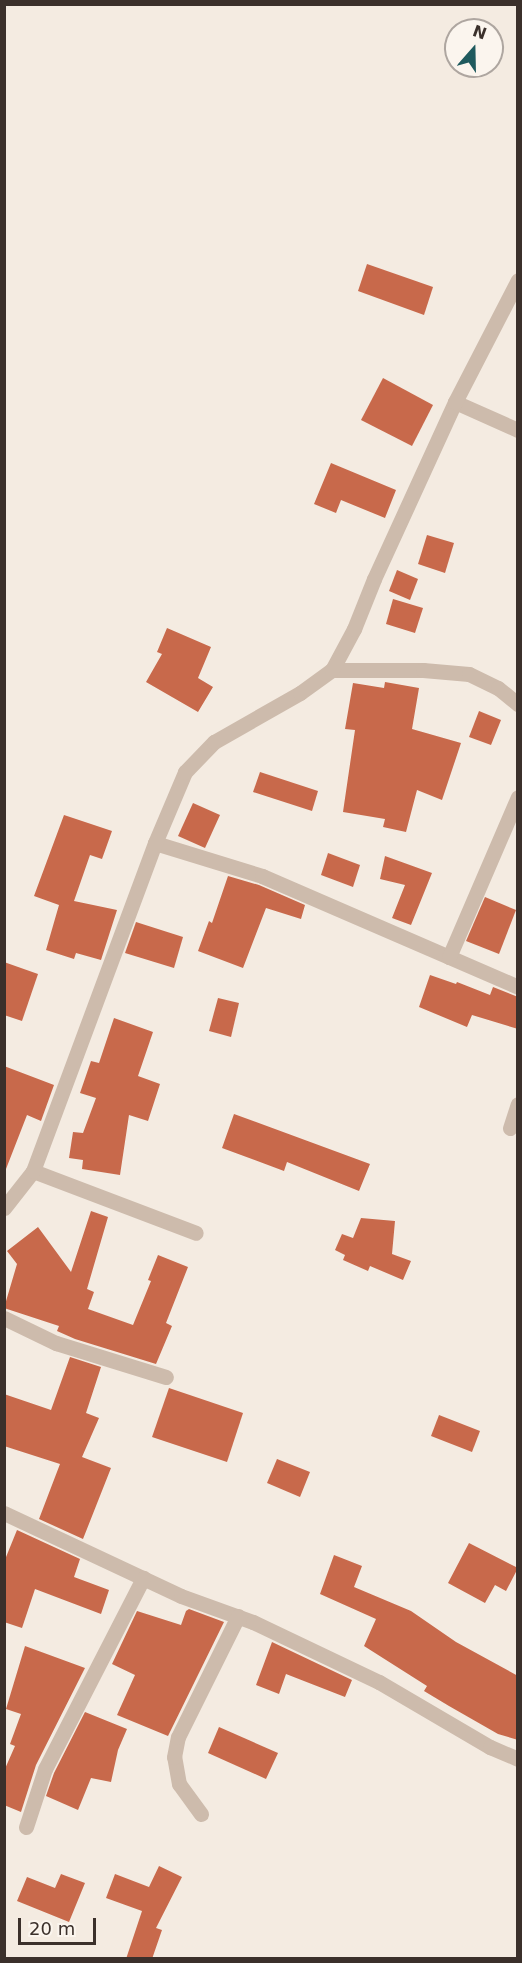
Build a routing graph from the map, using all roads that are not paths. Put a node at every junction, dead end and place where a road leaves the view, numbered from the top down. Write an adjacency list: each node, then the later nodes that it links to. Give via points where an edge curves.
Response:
1 (518, 280): 2 (street)
2 (455, 402): 3 (street); 4 (street)
3 (518, 430)
4 (332, 670): 5 (street, via 469,674 498,688); 7 (street, via 214,742 184,772)
5 (518, 704)
6 (518, 797): 8 (street)
7 (155, 843): 8 (street, via 262,876); 12 (street)
8 (449, 957): 9 (street)
9 (518, 987)
10 (518, 1104): 11 (street)
11 (510, 1128)
12 (33, 1171): 13 (street); 14 (street)
13 (4, 1208)
14 (196, 1233)
15 (4, 1318): 16 (street, via 56,1343)
16 (166, 1377)
17 (4, 1513): 18 (street)
18 (143, 1578): 19 (street); 22 (street, via 45,1770)
19 (238, 1616): 20 (street, via 380,1682 490,1748); 21 (street, via 178,1737 174,1757 179,1784)
20 (518, 1759)
21 (201, 1815)
22 (26, 1827)

